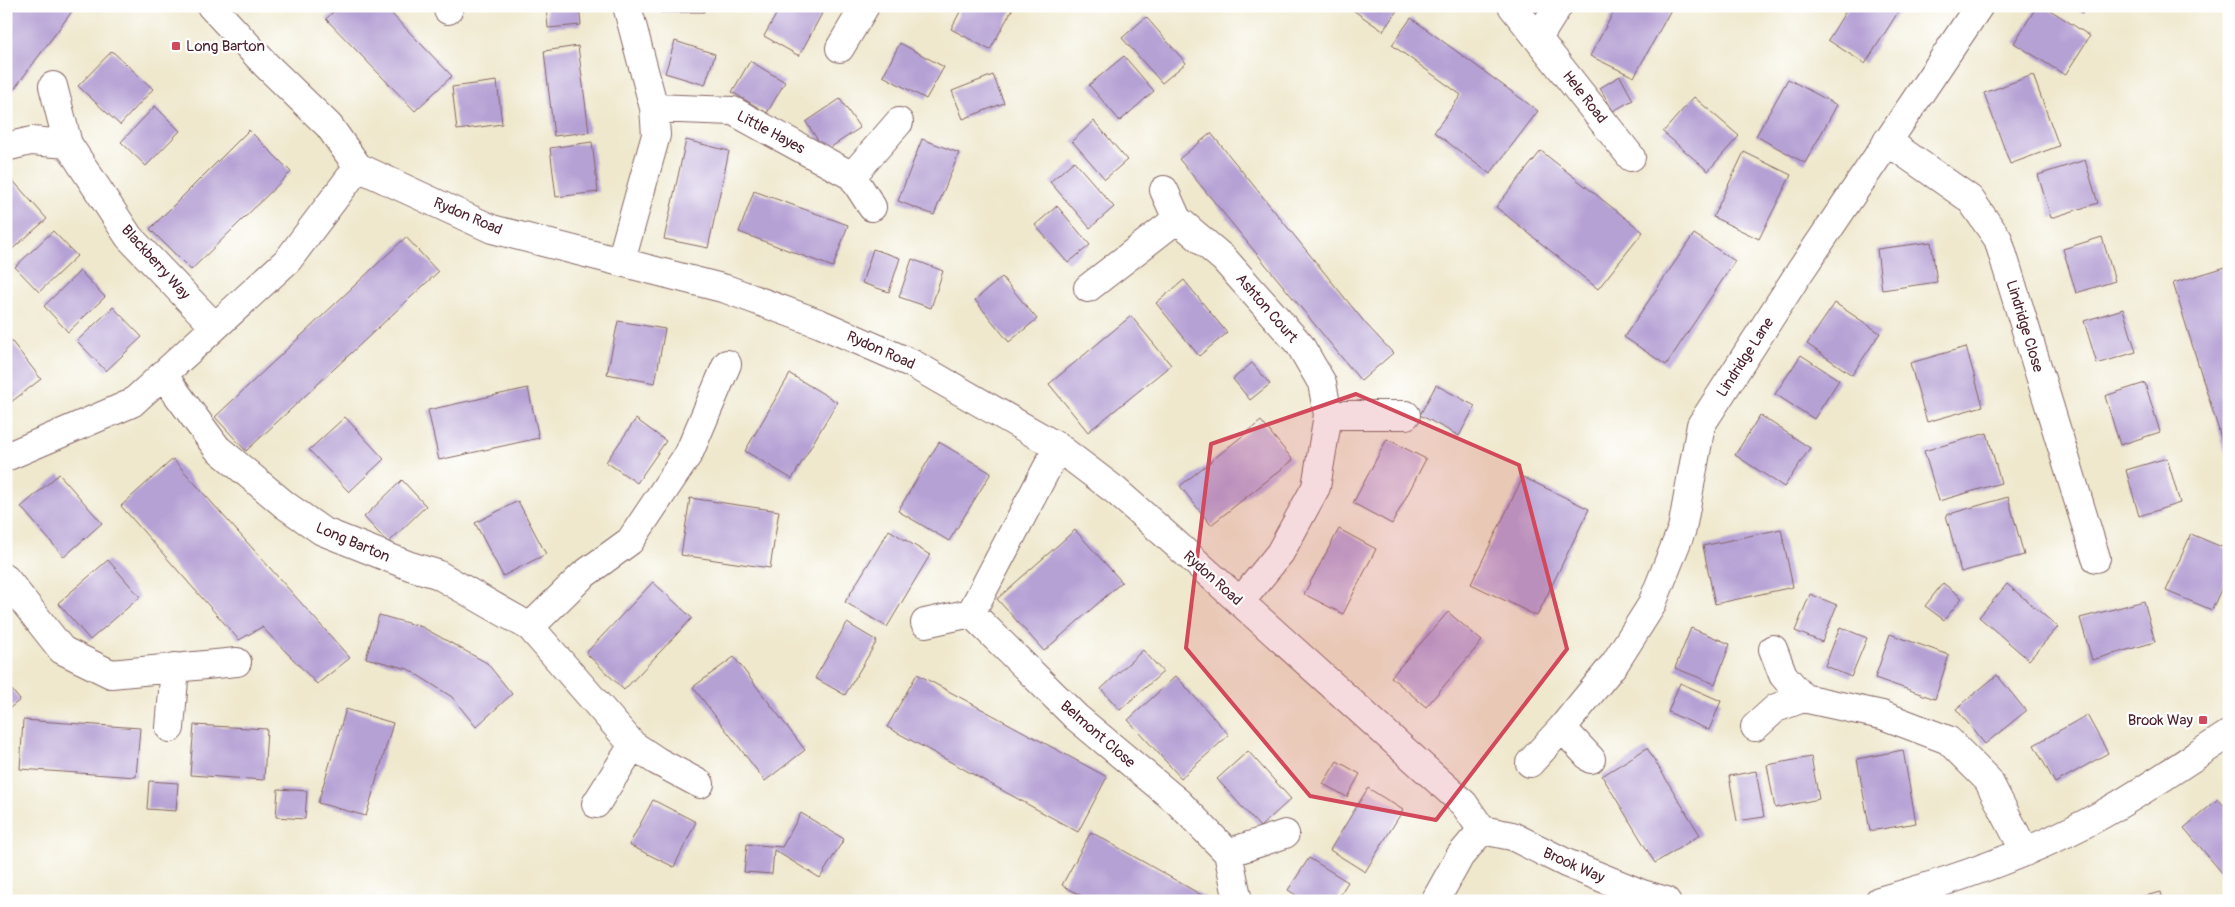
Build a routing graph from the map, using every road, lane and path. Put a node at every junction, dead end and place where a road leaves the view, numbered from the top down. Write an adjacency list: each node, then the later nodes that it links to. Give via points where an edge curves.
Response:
1 (210, 6): 16 (street, Rydon Road, via 329,126)
2 (627, 6): 10 (street)
3 (865, 6): 8 (street)
4 (1512, 6): 7 (street, Hele Road)
5 (1558, 6): 7 (street)
6 (1978, 6): 12 (street, Lindridge Lane)
7 (1538, 38): 15 (street, Hele Road)
8 (840, 48)
9 (53, 86): 13 (street, Blackberry Way)
10 (654, 108): 17 (street, Little Hayes, via 734,111); 21 (street, via 656,135)
11 (899, 122): 17 (street)
12 (1887, 141): 30 (street, Lindridge Close, via 1970,199 1998,239); 42 (street, Lindridge Lane, via 1701,425 1682,529 1651,606 1616,663)
13 (68, 144): 14 (street, via 31,141); 23 (street, Blackberry Way, via 129,237)
14 (6, 147)
15 (1630, 157)
16 (358, 167): 21 (street, Rydon Road, via 492,229); 23 (street, via 288,260)
17 (852, 176): 19 (street, Little Hayes)
18 (1164, 190): 20 (street, Ashton Court)
19 (872, 207)
20 (1177, 219): 22 (street); 27 (street, Ashton Court, via 1224,259 1300,345 1322,383)
21 (621, 262): 28 (street, Rydon Road, via 726,289 831,328 913,364)
22 (1088, 288)
23 (215, 328): 25 (street)
24 (726, 364): 35 (street, via 689,453 630,540 583,575)
25 (163, 375): 29 (street, via 132,403); 35 (street, Long Barton, via 217,448 285,505 322,531 437,574)
26 (1406, 414): 27 (street)
27 (1328, 416): 32 (street, Ashton Court, via 1316,487 1280,553)
28 (1058, 447): 32 (street, Rydon Road, via 1116,491); 33 (street)
29 (6, 457)
30 (2096, 558)
31 (6, 579): 38 (street, via 62,650 111,674)
32 (1240, 602): 49 (street, Rydon Road, via 1464,804)
33 (971, 613): 34 (street); 52 (street, Belmont Close, via 1076,717 1178,802)
34 (925, 623)
35 (530, 627): 44 (street, Long Barton)
36 (1773, 648): 39 (street, via 1783,675)
37 (237, 662): 38 (street)
38 (175, 667): 41 (street)
39 (1803, 698): 40 (street, via 1776,708); 51 (street, via 1882,715 1948,740 1988,780)
40 (1755, 727)
41 (170, 728)
42 (1562, 728): 45 (street); 46 (street, Lindridge Lane)
43 (2229, 734): 51 (street, via 2103,814)
44 (633, 746): 47 (street, Long Barton); 48 (street)
45 (1591, 759)
46 (1530, 763)
47 (700, 784)
48 (596, 804)
49 (1482, 830): 54 (street, via 1460,856); 55 (street, Brook Way, via 1512,836 1566,863)
50 (1285, 834): 52 (street)
51 (2025, 852): 56 (street)
52 (1228, 853): 53 (street)
53 (1238, 901)
54 (1435, 901)
55 (1666, 901)
56 (1879, 901)

